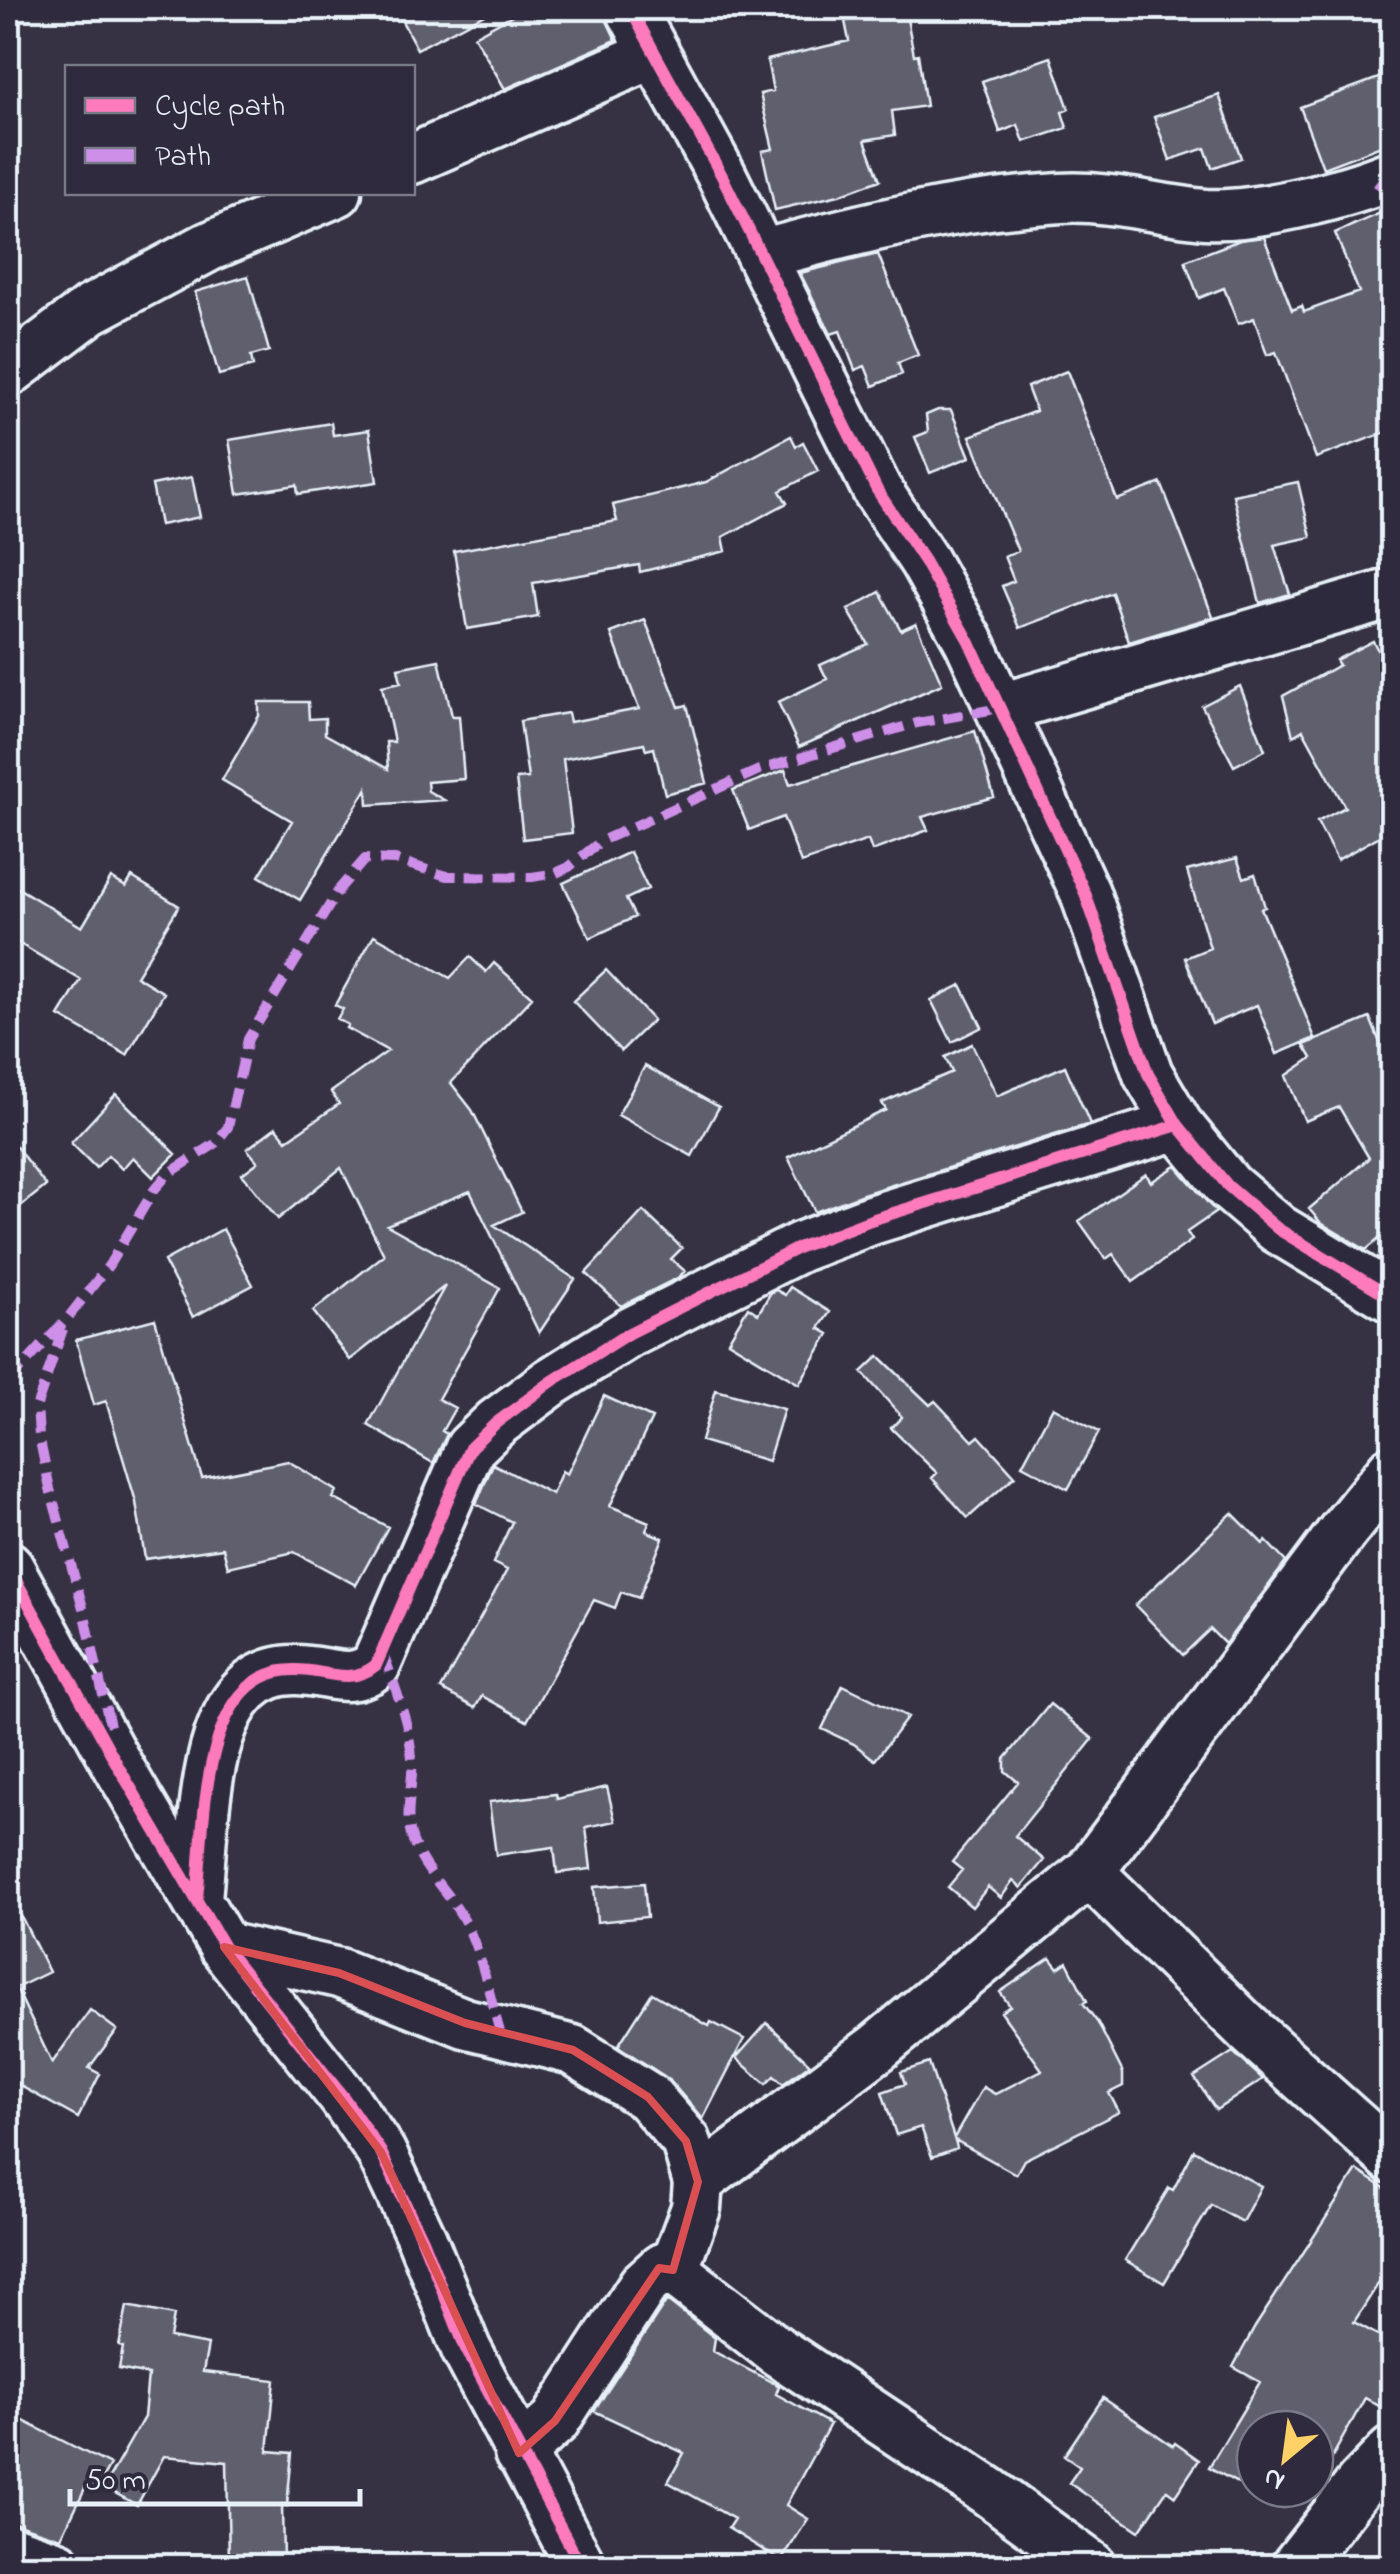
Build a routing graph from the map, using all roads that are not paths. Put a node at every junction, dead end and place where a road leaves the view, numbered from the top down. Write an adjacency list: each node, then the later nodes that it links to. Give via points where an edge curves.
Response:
1 (630, 8): 2 (street)
2 (655, 52): 3 (street); 6 (street)
3 (415, 157)
4 (1392, 176): 6 (street, via 1318,197 1209,214 1066,198 980,206 879,223)
5 (330, 195): 7 (street, via 208,247 90,310)
6 (761, 255): 9 (street, via 877,490 942,593)
7 (8, 372)
8 (1392, 593): 9 (street)
9 (1001, 708): 10 (street, via 1085,892 1148,1074)
10 (1178, 1125): 11 (street, via 1228,1186 1278,1229); 15 (street, via 800,1247 628,1332 496,1422 470,1448 456,1475 376,1666 345,1677 281,1670 243,1689 228,1710 216,1745)
11 (1392, 1298)
12 (1392, 1470): 14 (street)
13 (8, 1566): 15 (street)
14 (1089, 1872): 17 (street); 18 (street, via 876,2048)
15 (197, 1898): 16 (street)
16 (224, 1947): 18 (street, via 339,1973 465,2023 573,2050 648,2096 668,2117 686,2141); 21 (street, via 381,2152)
17 (1392, 2158)
18 (698, 2182): 19 (street, via 696,2208)
19 (673, 2270): 21 (street, via 662,2268 644,2284 556,2421); 25 (street, via 777,2351)
20 (1392, 2451): 26 (street)
21 (519, 2453): 24 (street)
22 (8, 2549): 23 (street)
23 (58, 2566)
24 (582, 2566)
25 (1091, 2566)
26 (1296, 2566)

